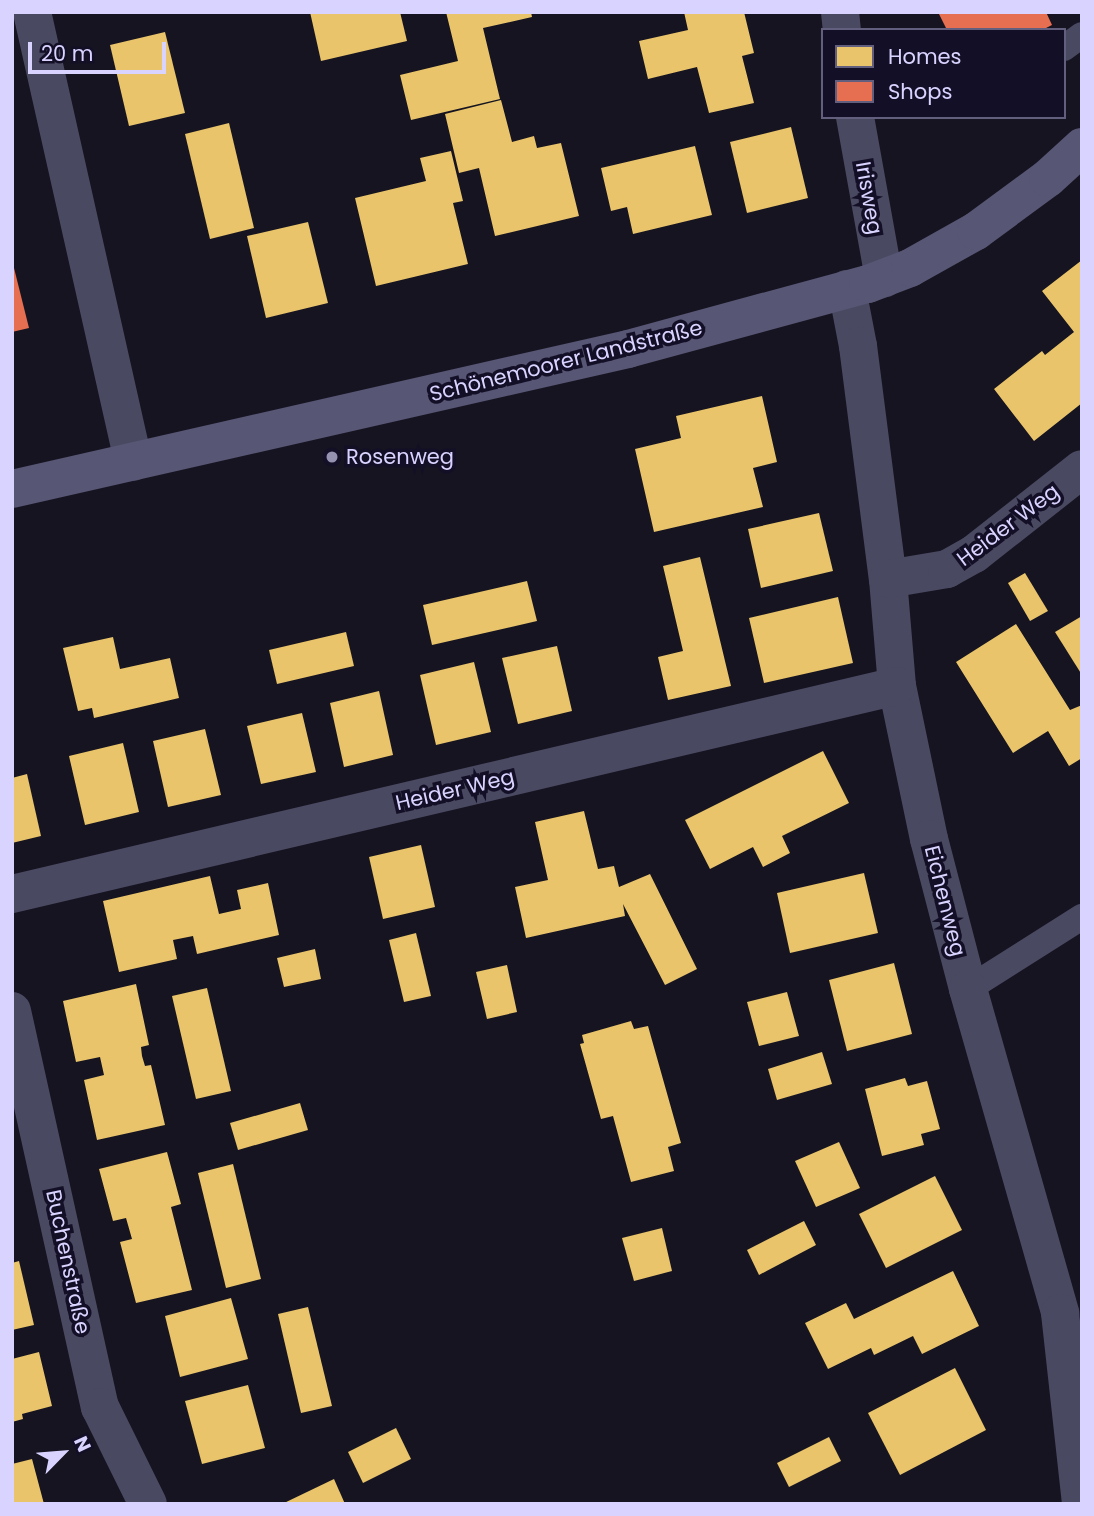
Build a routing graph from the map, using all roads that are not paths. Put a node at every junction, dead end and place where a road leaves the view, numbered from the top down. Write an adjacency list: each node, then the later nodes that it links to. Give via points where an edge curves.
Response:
1 (32, 12): 8 (street)
2 (1082, 35): 3 (lane)
3 (1066, 47)
4 (859, 119): 6 (street, Irisweg)
5 (1082, 147): 6 (street, Schönemoorer Landstraße, via 976,231)
6 (884, 278): 7 (street, Schönemoorer Landstraße)
7 (847, 289): 8 (street, Schönemoorer Landstraße, via 628,349); 11 (street, Eichenweg)
8 (133, 462): 10 (street, Schönemoorer Landstraße)
9 (1082, 469): 11 (street, Heider Weg, via 974,554 947,569)
10 (12, 489)
11 (888, 579): 12 (street, Eichenweg)
12 (897, 686): 13 (street, Heider Weg); 15 (street, Eichenweg, via 929,839)
13 (12, 894)
14 (1082, 917): 15 (lane)
15 (968, 989): 17 (street, Eichenweg)
16 (12, 1011): 18 (street, Buchenstraße, via 100,1407)
17 (1071, 1314): 19 (street, Eichenweg)
18 (148, 1504)
19 (1081, 1504)

